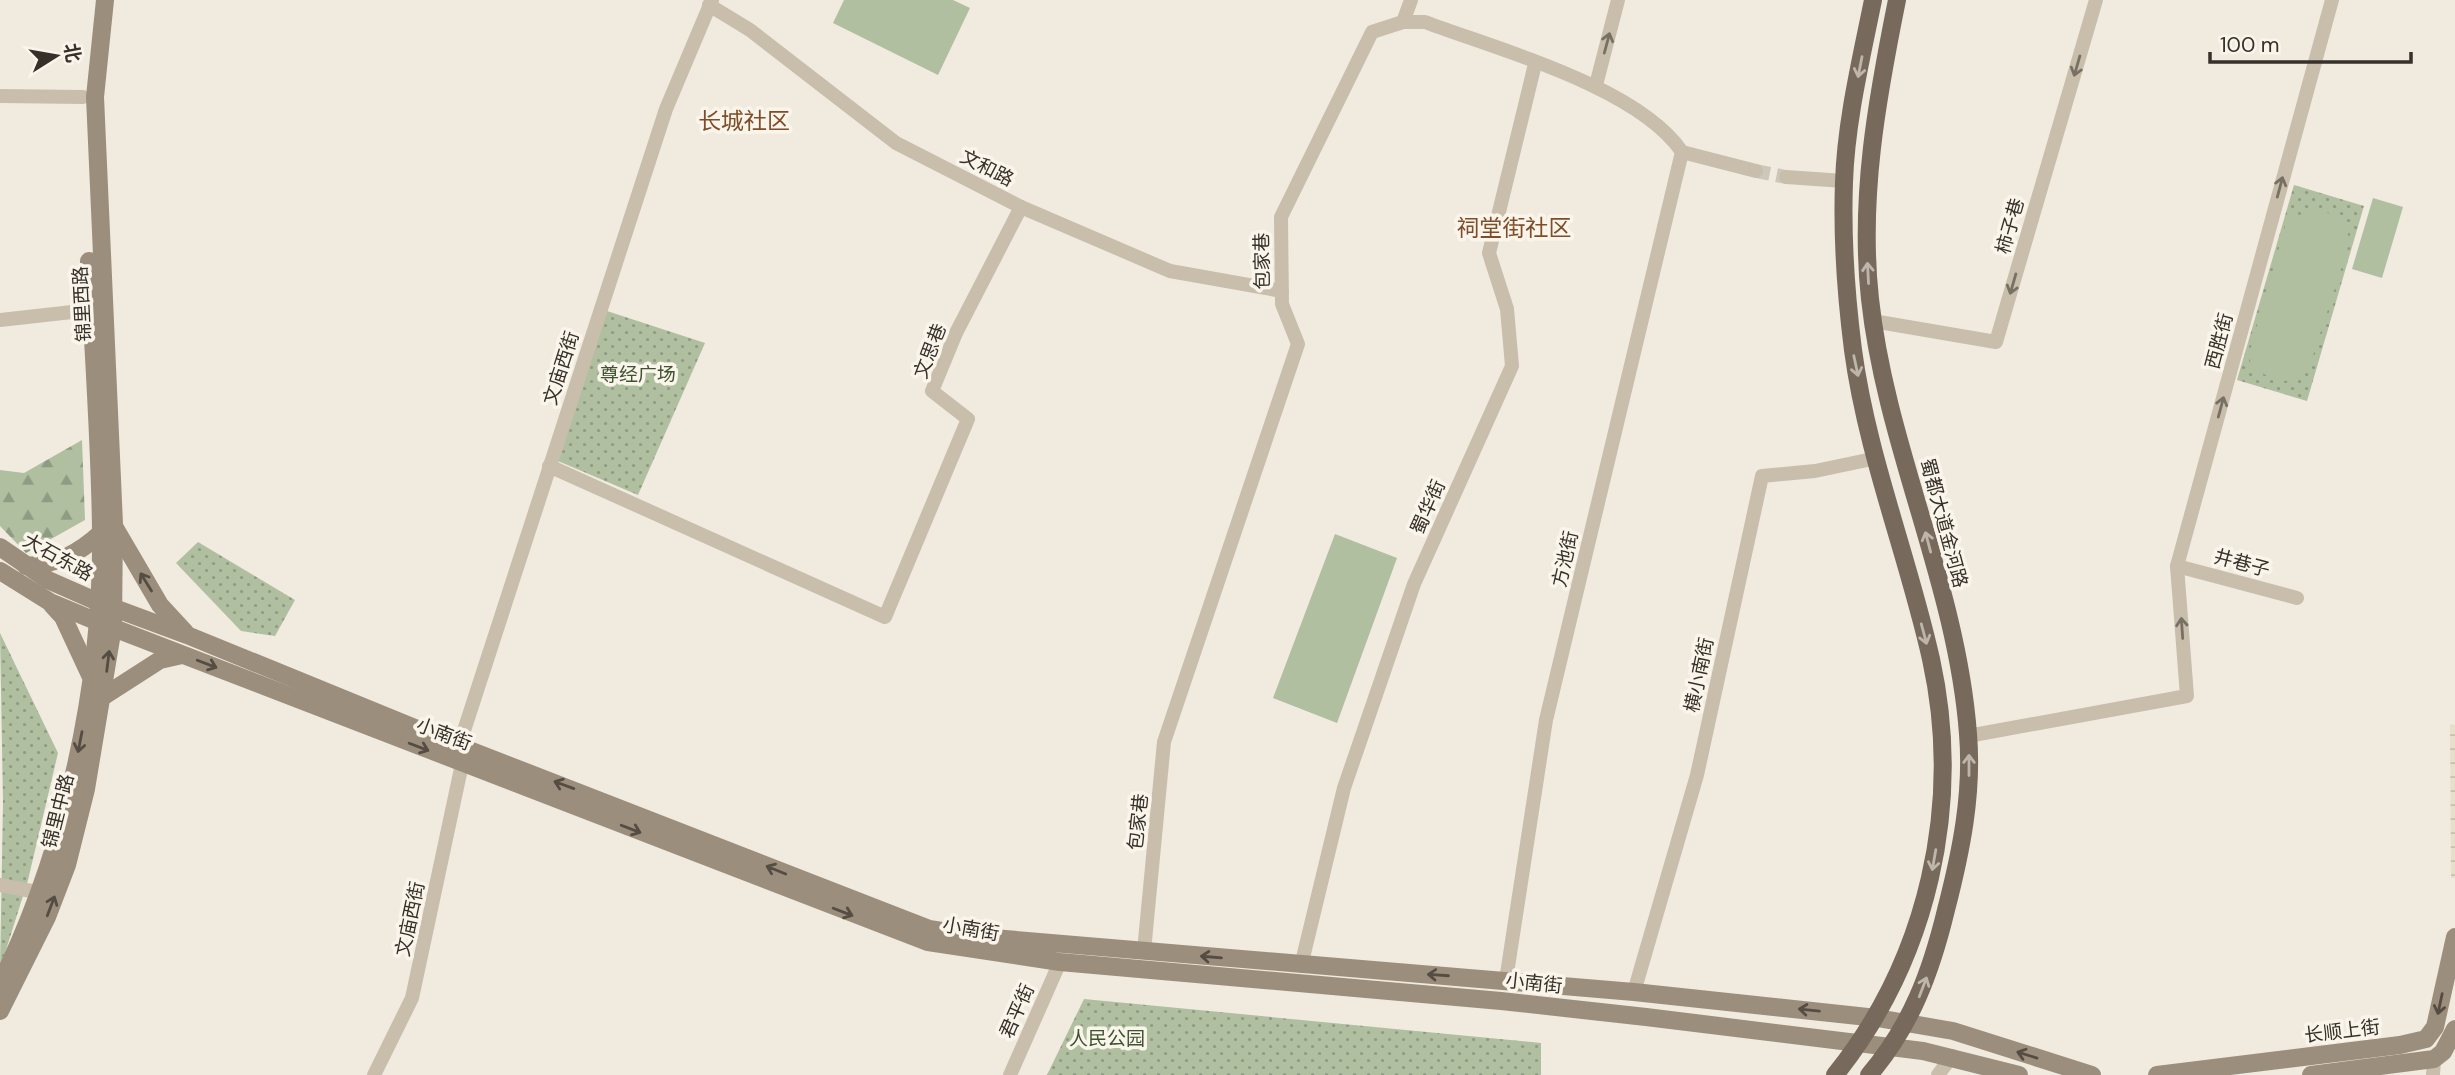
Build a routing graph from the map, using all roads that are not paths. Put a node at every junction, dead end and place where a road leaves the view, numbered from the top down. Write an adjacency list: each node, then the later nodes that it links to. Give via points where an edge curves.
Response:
1 (96, 0): 14 (main road, 锦里西路)
2 (105, 0): 21 (main road, 锦里西路, via 95,97)
3 (1411, 0): 10 (street)
4 (1618, 0): 12 (street, one-way to 4)
5 (1873, 0): 18 (main road, one-way to 18)
6 (1897, 0): 23 (main road, 蜀都大道金河路, one-way to 6, via 1866,231 1868,174)
7 (2096, 0): 23 (street, 柿子巷, one-way to 23, via 1996,342)
8 (2332, 0): 29 (street, 西胜街, one-way to 8)
9 (711, 3): 19 (street, 文和路, via 896,143); 25 (street, 文庙西街, via 666,109)
10 (1403, 22): 11 (street, 包家巷, via 1425,22); 20 (street, 包家巷, via 1372,32 1281,217)
11 (1535, 64): 12 (street, 包家巷); 47 (street, 蜀华街, via 1489,254 1507,309 1513,366 1413,584 1344,788)
12 (1596, 85): 15 (street, 包家巷, via 1669,133)
13 (0, 96): 14 (street)
14 (83, 97): 21 (main road, 锦里西路)
15 (1682, 152): 16 (street); 48 (street, 方池街, via 1546,720)
16 (1756, 171)
17 (1786, 177): 18 (street)
18 (1844, 181): 24 (main road, one-way to 24, via 1853,351)
19 (1021, 207): 20 (street, 文和路, via 1170,271); 25 (street, 文思巷, via 956,333 932,391 968,419 885,617)
20 (1282, 291): 45 (street, 包家巷, via 1298,344 1164,743)
21 (97, 309): 22 (street); 26 (main road, 锦里西路)
22 (0, 320)
23 (1873, 321): 39 (main road, 蜀都大道金河路, one-way to 23, via 1959,663 1889,399)
24 (1877, 458): 50 (street, 横小南街, via 1762,476 1697,775); 52 (main road, one-way to 52, via 1931,658 1941,744 1937,845 1930,885 1902,967)
25 (549, 466): 40 (street, 文庙西街)
26 (107, 529): 28 (main road, via 80,552); 33 (main road, 锦里西路); 35 (main road, one-way to 26)
27 (0, 547): 28 (main road, 大石东路)
28 (26, 566): 33 (main road, 大石东路)
29 (2177, 566): 31 (street, 井巷子); 39 (street, 西胜街, one-way to 29, via 2187,696)
30 (0, 571): 32 (main road, 大石东路)
31 (2297, 598)
32 (50, 602): 34 (main road, 大石东路); 37 (main road, via 63,617)
33 (106, 604): 34 (main road, 锦里中路); 35 (main road, 小南街)
34 (105, 625): 36 (main road, 小南街); 37 (main road, 锦里中路); 38 (main road, 锦里中路, one-way to 34)
35 (187, 635): 40 (main road, 小南街)
36 (182, 654): 38 (main road, via 160,660); 41 (main road, 小南街, one-way to 41)
37 (90, 676): 43 (main road, 锦里中路, one-way to 43, via 64,819)
38 (103, 696): 51 (main road, 锦里中路, one-way to 38, via 67,865)
39 (1968, 736): 53 (main road, 蜀都大道金河路, one-way to 39, via 1935,951 1959,859 1969,792)
40 (459, 746): 45 (main road, 小南街, one-way to 40, via 929,929)
41 (462, 764): 46 (main road, 小南街, one-way to 46, via 909,937 954,948); 59 (street, 文庙西街, via 412,998)
42 (3, 885): 43 (street)
43 (41, 893): 49 (main road, 锦里中路)
44 (2455, 937): 66 (main road, 长顺上街, one-way to 66, via 2437,1020 2426,1038)
45 (1144, 951): 47 (main road, 小南街, one-way to 45)
46 (1060, 962): 55 (main road, 小南街, via 1501,1000); 60 (street, 君平街)
47 (1301, 966): 48 (main road, 小南街, one-way to 47)
48 (1506, 980): 50 (main road, 小南街)
49 (0, 984)
50 (1634, 992): 52 (main road, 小南街, one-way to 50)
51 (0, 1012)
52 (1877, 1018): 53 (main road); 55 (main road)
53 (1908, 1023): 56 (main road, 蜀都大道金河路); 65 (main road, one-way to 53, via 1953,1031)
54 (2455, 1029): 58 (main road, 长顺上街)
55 (1860, 1044): 56 (main road, 小南街); 61 (main road)
56 (1893, 1048): 57 (main road); 62 (main road, 蜀都大道金河路)
57 (1952, 1056): 63 (street); 64 (main road)
58 (2433, 1067): 67 (main road, 长顺上街)
59 (374, 1075)
60 (1010, 1075)
61 (1835, 1075)
62 (1870, 1075)
63 (1938, 1075)
64 (2019, 1075)
65 (2092, 1075)
66 (2157, 1075)
67 (2311, 1075)

